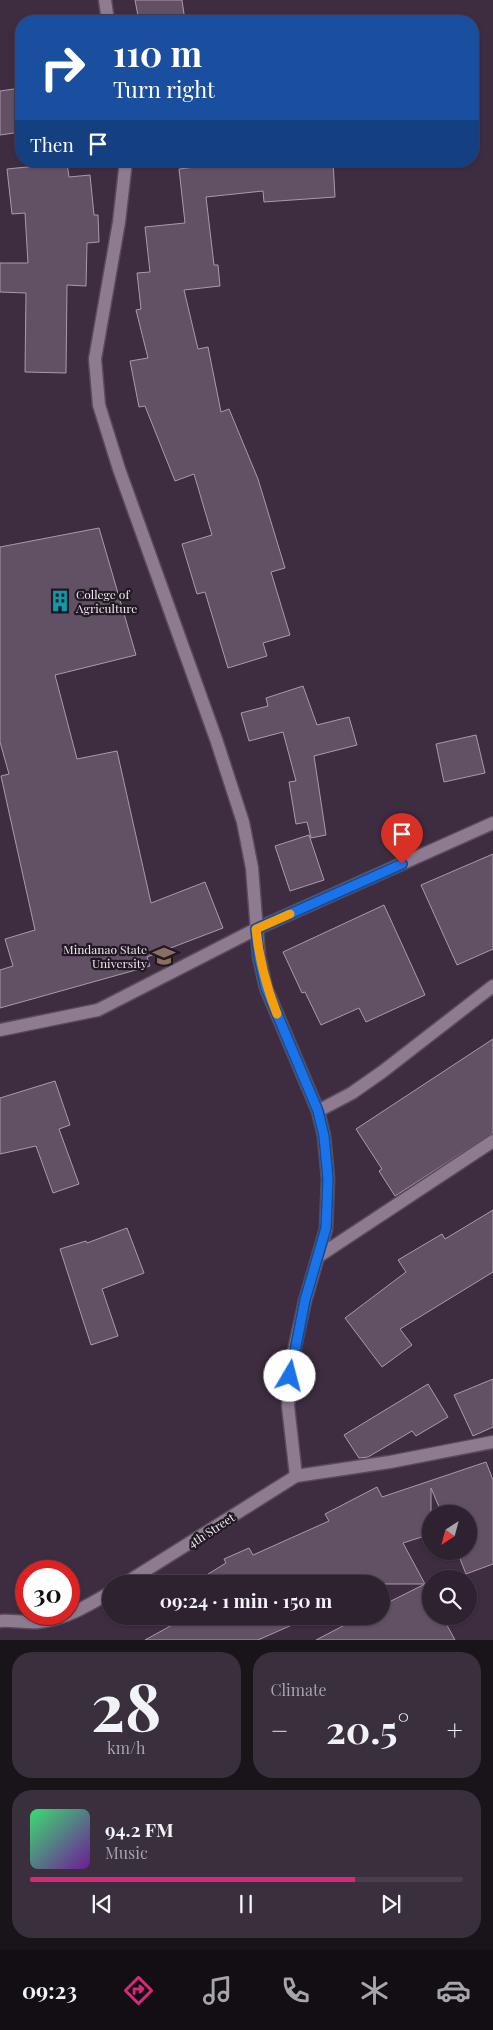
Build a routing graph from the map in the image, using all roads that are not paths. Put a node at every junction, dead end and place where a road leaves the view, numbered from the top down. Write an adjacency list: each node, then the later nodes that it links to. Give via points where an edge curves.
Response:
1 (105, 0): 2 (street)
2 (107, 15)
3 (125, 167): 5 (street, via 95,360 99,405 243,822 252,868)
4 (493, 823): 5 (street)
5 (256, 929): 7 (street, via 98,1010); 8 (street, via 266,988)
6 (493, 986): 8 (street, via 382,1072)
7 (0, 1030)
8 (318, 1111): 10 (street, via 328,1179 326,1228)
9 (493, 1141): 10 (street)
10 (319, 1256): 12 (street, via 292,1360 288,1406)
11 (493, 1442): 12 (street)
12 (296, 1476): 13 (street, 4th Street)
13 (138, 1575)
14 (102, 1597): 15 (street, via 59,1618 38,1622)
15 (0, 1622)

